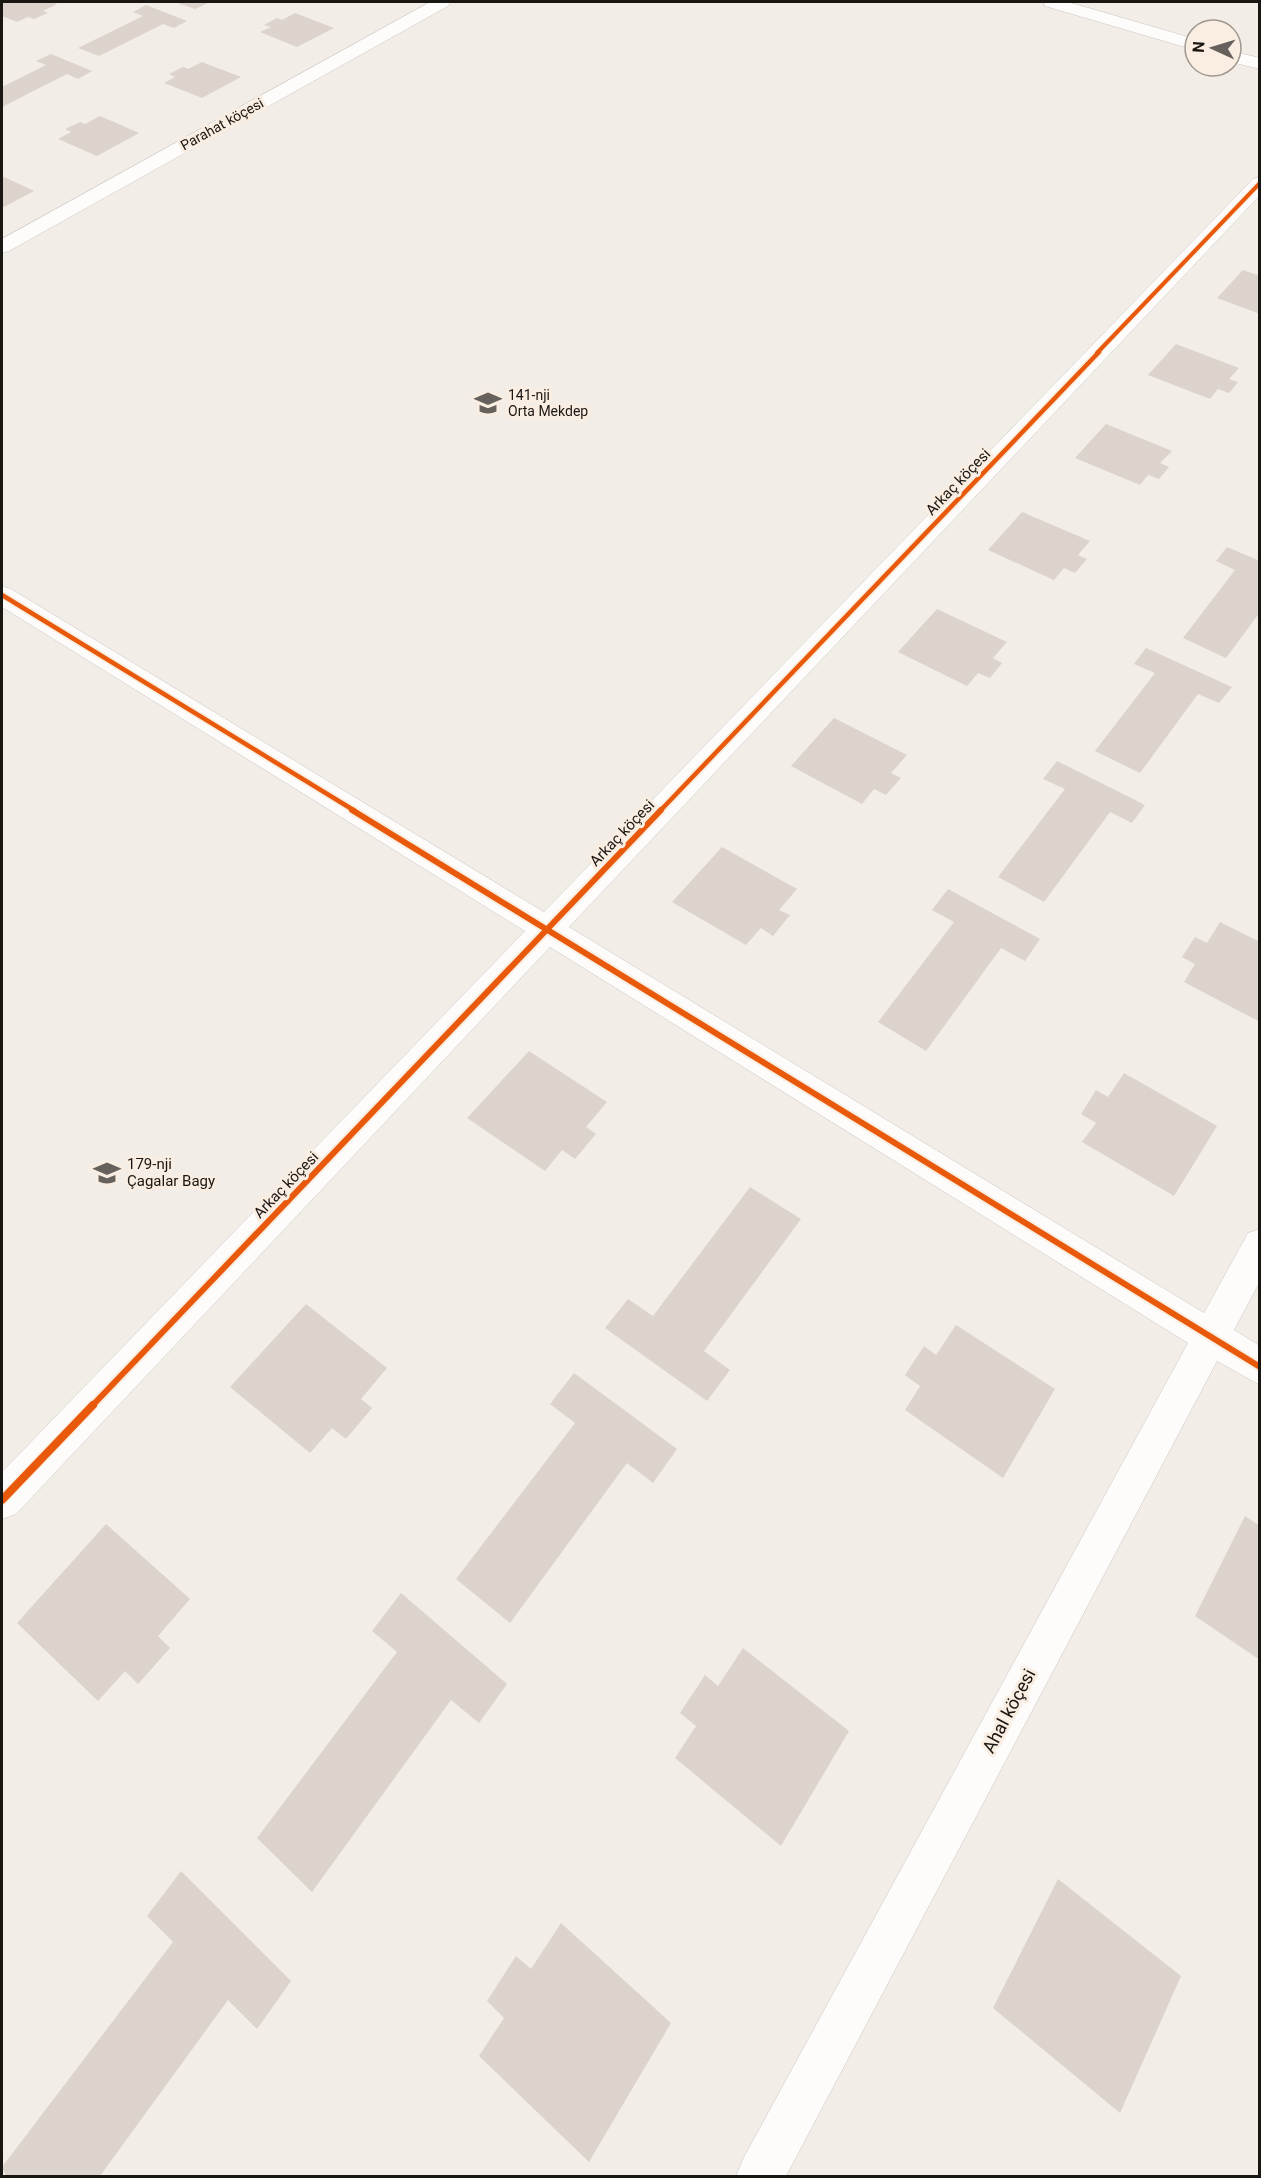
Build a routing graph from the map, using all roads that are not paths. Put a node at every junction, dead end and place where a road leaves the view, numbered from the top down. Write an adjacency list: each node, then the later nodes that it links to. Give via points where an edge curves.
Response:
1 (442, 2): 7 (street, Parahat köçesi)
2 (1051, 2): 3 (street)
3 (1183, 41)
4 (1243, 59): 5 (street)
5 (1260, 64)
6 (1260, 183): 9 (street, Arkaç köçesi)
7 (3, 244)
8 (2, 596): 9 (street)
9 (547, 929): 11 (street); 13 (street, Arkaç köçesi)
10 (1260, 1245): 11 (street, Ahal köçesi)
11 (1210, 1336): 12 (street); 14 (street, Ahal köçesi)
12 (1260, 1366)
13 (2, 1500)
14 (760, 2176)

